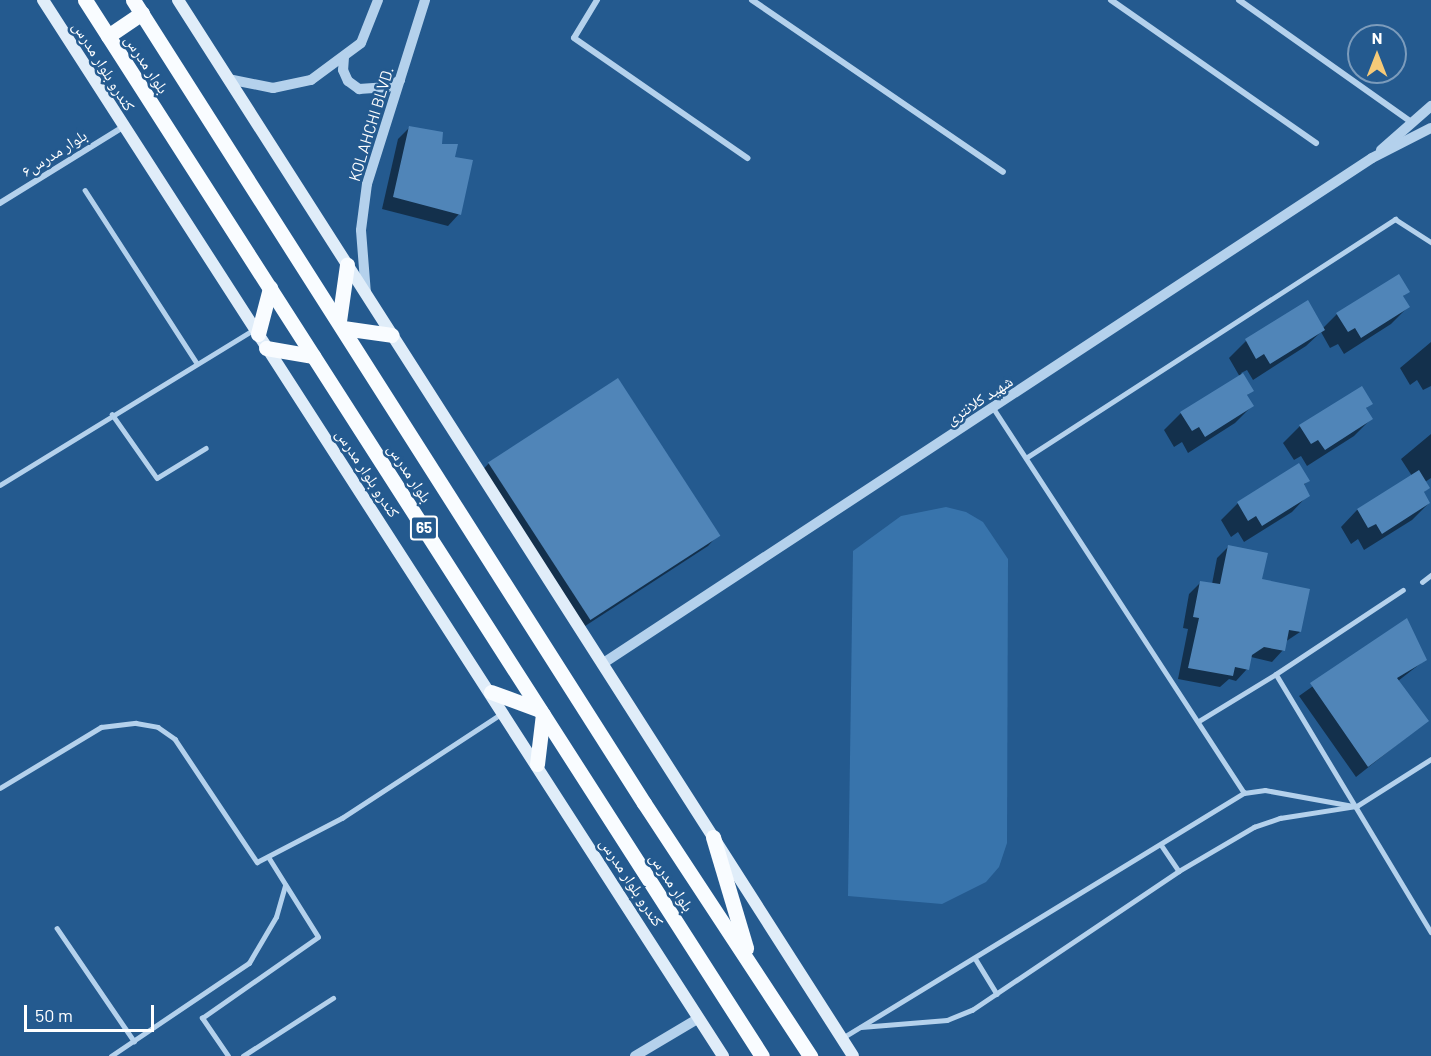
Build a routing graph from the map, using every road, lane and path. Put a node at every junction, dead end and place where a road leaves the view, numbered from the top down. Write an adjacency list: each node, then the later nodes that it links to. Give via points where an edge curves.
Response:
1 (44, 0): 17 (main road, کندرو بلوار مدرس)
2 (85, 0): 11 (main road, بلوار مدرس / 65)
3 (178, 0): 13 (main road)
4 (378, 0): 12 (street, via 361,42)
5 (425, 0): 14 (street, KOLAHCHI BLVD.)
6 (597, 0): 20 (street, via 574,38)
7 (752, 0): 22 (street)
8 (1112, 0): 19 (street)
9 (1239, 0): 16 (street)
10 (137, 7): 11 (main road); 29 (main road, بلوار مدرس / 65)
11 (108, 36): 27 (main road, بلوار مدرس / 65)
12 (344, 57): 13 (street, via 311,80 273,88); 14 (street, via 343,70 348,81 359,89 388,87)
13 (228, 79): 26 (main road)
14 (400, 80): 28 (street, KOLAHCHI BLVD., via 367,184 361,230)
15 (1431, 106): 16 (street)
16 (1411, 122): 21 (street)
17 (123, 127): 24 (street, بلوار مدرس۶); 30 (main road, کندرو بلوار مدرس)
18 (1430, 130): 21 (street)
19 (1316, 143)
20 (747, 158)
21 (1371, 158): 35 (street, شهید کلانتری)
22 (1003, 172)
23 (85, 189): 34 (lane)
24 (0, 203)
25 (1431, 242): 38 (lane, via 1395,219)
26 (347, 265): 28 (main road); 29 (main road)
27 (270, 288): 30 (main road); 33 (main road, بلوار مدرس / 65)
28 (366, 295): 31 (main road)
29 (341, 325): 31 (main road); 62 (main road, بلوار مدرس / 65)
30 (256, 332): 32 (main road, کندرو بلوار مدرس); 34 (lane)
31 (392, 335): 43 (main road)
32 (266, 348): 33 (main road); 45 (main road, کندرو بلوار مدرس)
33 (313, 356): 47 (main road, بلوار مدرس / 65)
34 (196, 363): 36 (lane)
35 (994, 409): 38 (lane); 43 (street, شهید کلانتری)
36 (112, 414): 37 (lane, via 157,478); 39 (lane)
37 (206, 447)
38 (1026, 458): 48 (lane)
39 (0, 486)
40 (1431, 575): 41 (lane)
41 (1422, 582)
42 (1403, 590): 44 (lane)
43 (602, 664): 54 (main road)
44 (1276, 674): 48 (lane); 53 (lane)
45 (491, 692): 46 (main road, کندرو بلوار مدرس); 47 (main road)
46 (504, 712): 50 (main road, کندرو بلوار مدرس); 56 (lane, via 342,818)
47 (542, 712): 50 (main road); 74 (main road, بلوار مدرس / 65)
48 (1199, 721): 52 (lane)
49 (1431, 759): 53 (lane)
50 (537, 764): 65 (main road, کندرو بلوار مدرس)
51 (0, 788): 56 (lane, via 101,727 136,723 159,727 175,740 257,862)
52 (1244, 793): 53 (lane, via 1265,790); 55 (lane)
53 (1357, 806): 57 (lane, via 1271,821); 60 (lane)
54 (712, 837): 62 (main road); 67 (main road)
55 (1162, 846): 57 (lane); 61 (lane)
56 (268, 857): 58 (lane)
57 (1179, 871): 63 (lane)
58 (285, 885): 68 (lane, via 276,917 249,963); 70 (lane, via 318,937 202,1018)
59 (57, 928): 68 (lane)
60 (1431, 932)
61 (975, 958): 63 (lane); 66 (lane)
62 (752, 965): 75 (main road, بلوار مدرس / 65)
63 (997, 994): 66 (lane, via 947,1020)
64 (333, 998): 71 (lane)
65 (699, 1018): 72 (street); 73 (main road, کندرو بلوار مدرس)
66 (861, 1027): 67 (lane)
67 (842, 1038): 76 (main road)
68 (134, 1041): 69 (lane)
69 (111, 1056)
70 (228, 1056)
71 (243, 1056)
72 (635, 1056)
73 (723, 1056)
74 (762, 1056)
75 (810, 1056)
76 (853, 1056)

